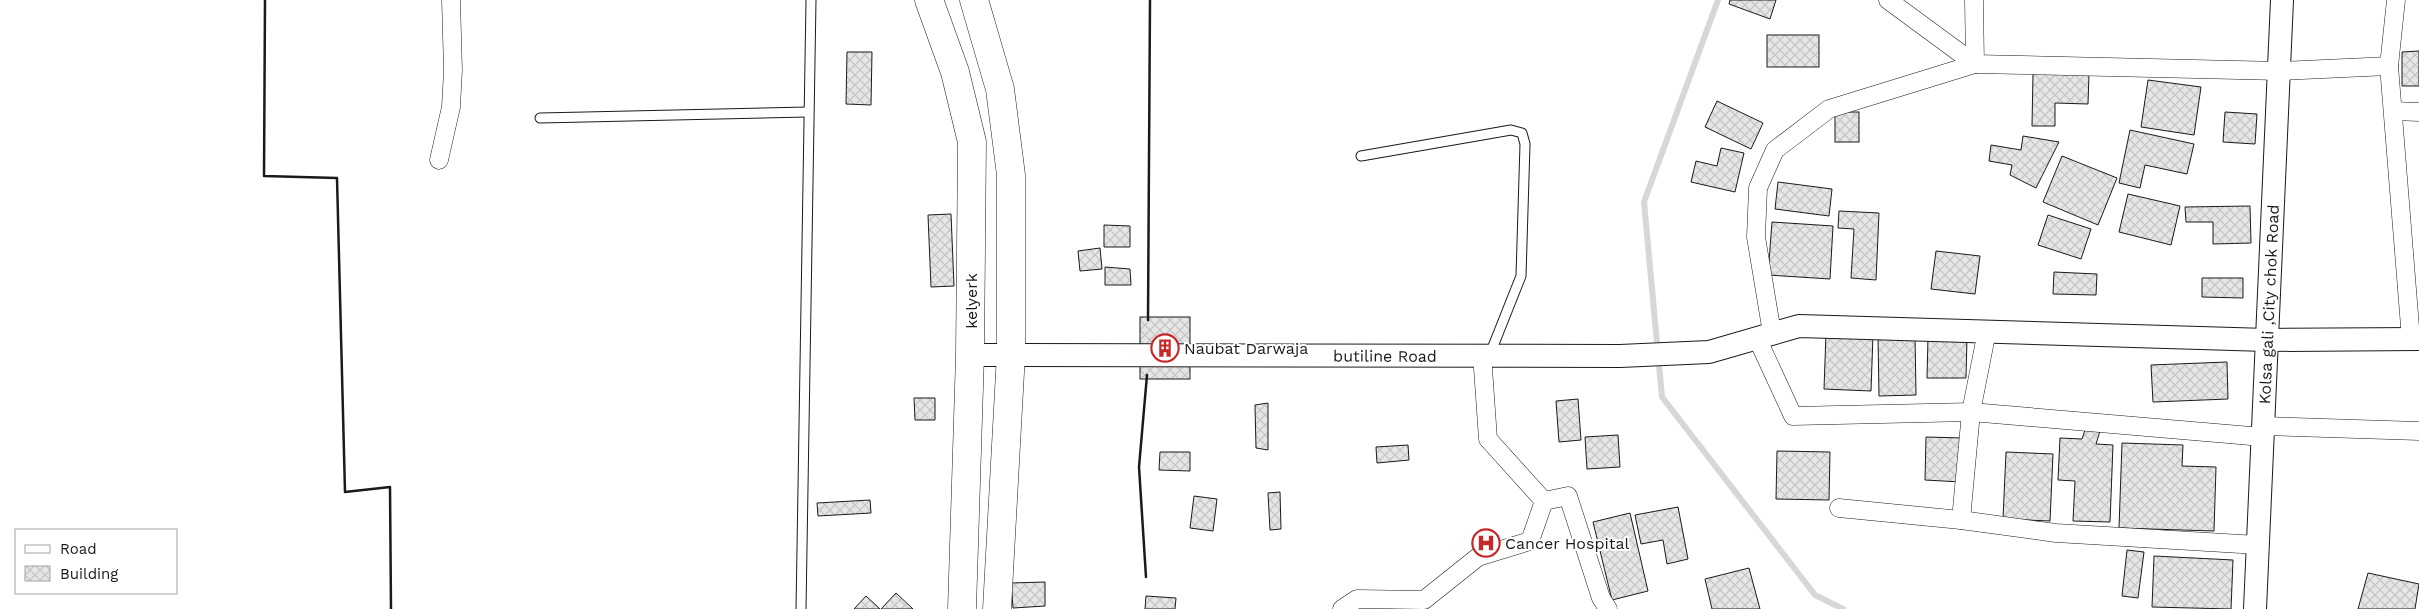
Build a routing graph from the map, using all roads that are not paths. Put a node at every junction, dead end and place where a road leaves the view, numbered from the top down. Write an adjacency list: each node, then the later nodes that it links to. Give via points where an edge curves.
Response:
1 (451, 0): 17 (street, via 454,70 451,107)
2 (811, 0): 13 (lane)
3 (929, 0): 23 (main road, kelyerk, via 955,72 972,142)
4 (974, 0): 22 (main road, via 1000,89 1011,175)
5 (1888, 0): 9 (street)
6 (1974, 0): 9 (street)
7 (2282, 0): 11 (street, Kolsa gali ,City chok Road)
8 (2396, 0): 10 (street)
9 (1975, 64): 11 (street); 19 (street, via 1829,109 1775,150 1758,188 1756,237)
10 (2389, 66): 11 (street); 12 (street)
11 (2281, 70): 21 (street, Kolsa gali ,City chok Road)
12 (2394, 111): 14 (street); 20 (street)
13 (808, 112): 15 (lane); 32 (lane)
14 (2419, 112)
15 (540, 118)
16 (1361, 156): 24 (lane, via 1511,130 1522,133 1525,144 1521,276)
17 (438, 160)
18 (1986, 331): 19 (street, butiline Road, via 1799,326); 21 (street, butiline Road); 25 (street)
19 (1765, 336): 24 (street, butiline Road, via 1709,352 1620,356); 25 (street, via 1793,416)
20 (2415, 339): 21 (street, butiline Road)
21 (2267, 340): 26 (street, Kolsa gali ,City chok Road)
22 (1011, 354): 23 (street, butiline Road); 24 (street, butiline Road); 34 (main road)
23 (970, 355): 33 (main road, kelyerk)
24 (1486, 355): 28 (street, via 1488,438)
25 (1972, 412): 26 (street); 30 (street)
26 (2263, 431): 27 (street); 31 (street, Kolsa gali ,City chok Road)
27 (2419, 431)
28 (1544, 501): 35 (street, via 1530,541 1478,558 1424,600 1357,599); 36 (street, via 1568,496 1601,598)
29 (1839, 508): 30 (street)
30 (1962, 520): 31 (street, via 2056,533)
31 (2258, 545): 37 (street, Kolsa gali ,City chok Road)
32 (801, 609)
33 (962, 609)
34 (998, 609)
35 (1342, 609)
36 (1608, 609)
37 (2255, 609)

